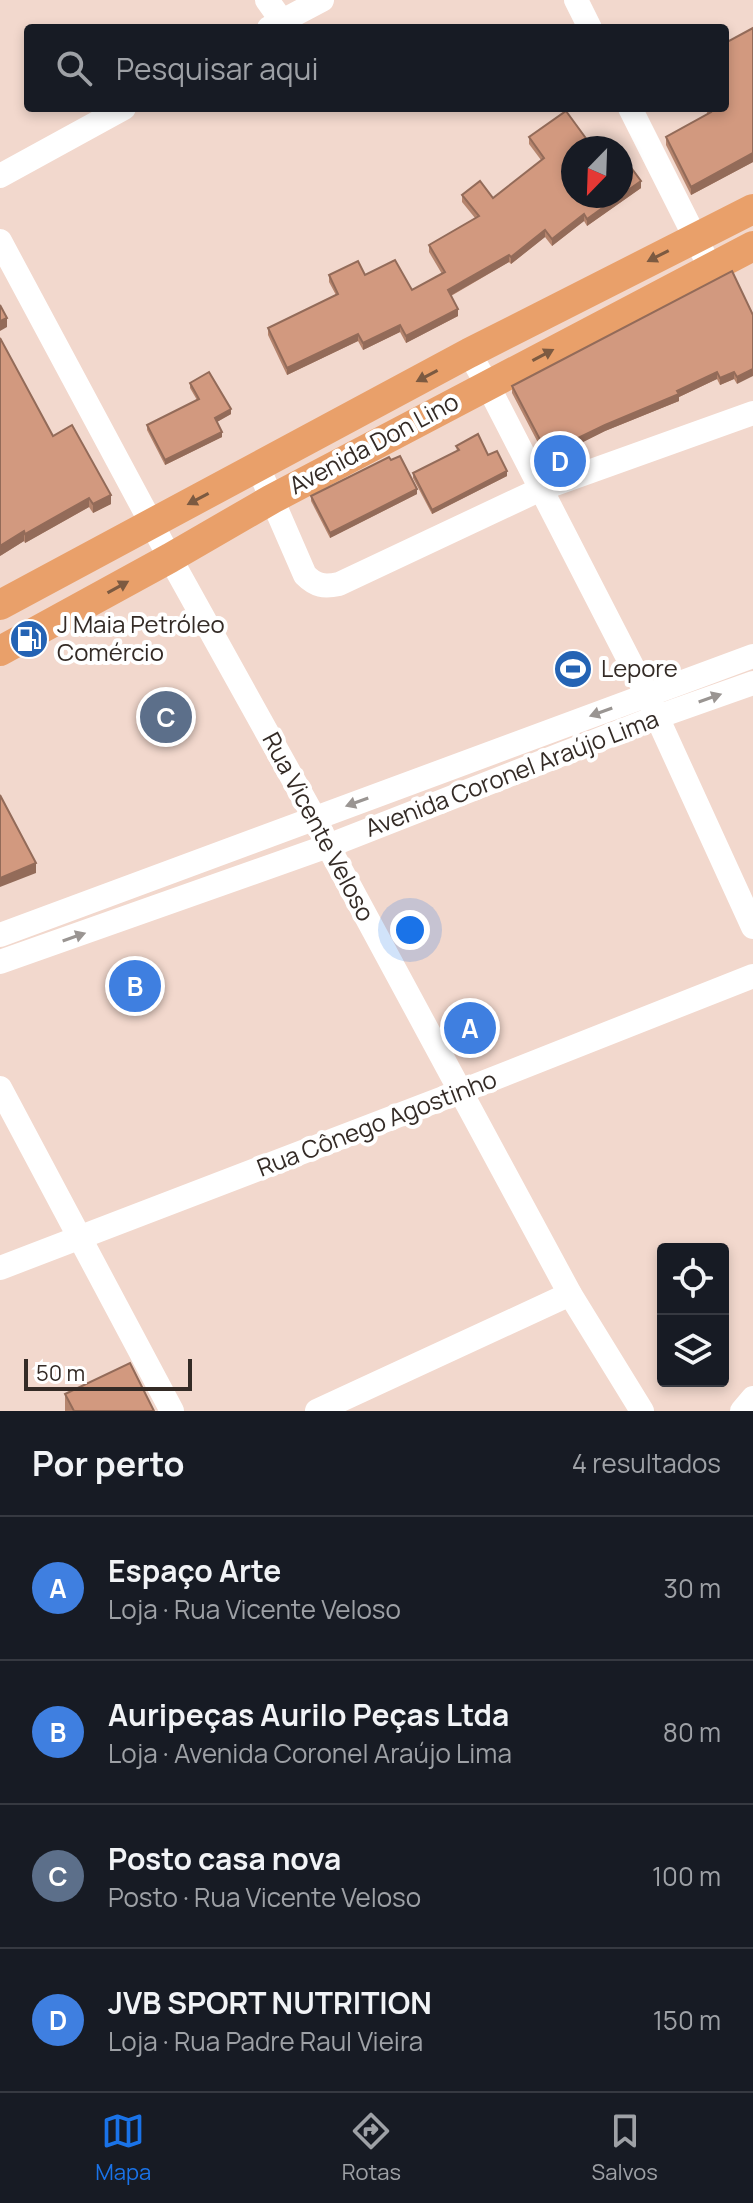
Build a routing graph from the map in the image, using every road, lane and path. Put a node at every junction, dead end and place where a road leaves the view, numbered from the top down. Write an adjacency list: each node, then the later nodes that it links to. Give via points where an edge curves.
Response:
1 (267, 0): 4 (street)
2 (322, 0): 4 (street)
3 (576, 0): 5 (street)
4 (275, 24)
5 (588, 24)
6 (117, 112): 8 (street)
7 (632, 112): 10 (street)
8 (0, 176)
9 (753, 209): 10 (main road, Avenida Don Lino)
10 (694, 237): 13 (street); 14 (main road, Avenida Don Lino, one-way to 14)
11 (0, 241): 20 (street, Rua Vicente Veloso)
12 (753, 246): 13 (main road, Avenida Don Lino)
13 (710, 267): 15 (main road, Avenida Don Lino, one-way to 13)
14 (469, 353): 15 (street); 17 (main road, Avenida Don Lino, one-way to 17)
15 (487, 384): 18 (street); 19 (main road, Avenida Don Lino)
16 (753, 413): 18 (street)
17 (258, 467): 19 (street); 20 (main road, Avenida Don Lino, one-way to 20)
18 (541, 489): 19 (street, via 326,587 305,575); 26 (street)
19 (272, 499): 21 (main road, Avenida Don Lino)
20 (152, 523): 21 (street, Rua Vicente Veloso); 22 (main road, Avenida Don Lino)
21 (170, 558): 23 (main road, Avenida Don Lino, one-way to 21); 29 (street, Rua Vicente Veloso)
22 (0, 605)
23 (0, 651)
24 (753, 656): 26 (street, Avenida Coronel Araújo Lima)
25 (753, 683): 26 (street, Avenida Coronel Araújo Lima, one-way to 25)
26 (652, 706): 27 (street, Avenida Coronel Araújo Lima, one-way to 27); 28 (street, Avenida Coronel Araújo Lima); 33 (street)
27 (484, 755): 28 (street); 29 (street, Avenida Coronel Araújo Lima, one-way to 29)
28 (496, 779): 30 (street, Avenida Coronel Araújo Lima)
29 (314, 817): 30 (street, Rua Vicente Veloso); 31 (street, Avenida Coronel Araújo Lima)
30 (328, 846): 32 (street, Avenida Coronel Araújo Lima); 38 (street, Rua Vicente Veloso)
31 (97, 901): 32 (street); 34 (street, Avenida Coronel Araújo Lima)
32 (109, 925): 35 (street, Avenida Coronel Araújo Lima, one-way to 32)
33 (753, 927)
34 (0, 935)
35 (0, 962)
36 (753, 976): 38 (street, Rua Cônego Agostinho)
37 (0, 1088): 39 (street)
38 (462, 1091): 39 (street, Rua Cônego Agostinho); 41 (street, Rua Vicente Veloso)
39 (78, 1238): 40 (street, Rua Cônego Agostinho); 43 (street)
40 (0, 1268)
41 (570, 1294): 44 (street); 45 (street, Rua Vicente Veloso)
42 (753, 1398): 46 (street)
43 (172, 1411)
44 (317, 1411)
45 (642, 1411)
46 (742, 1411)

